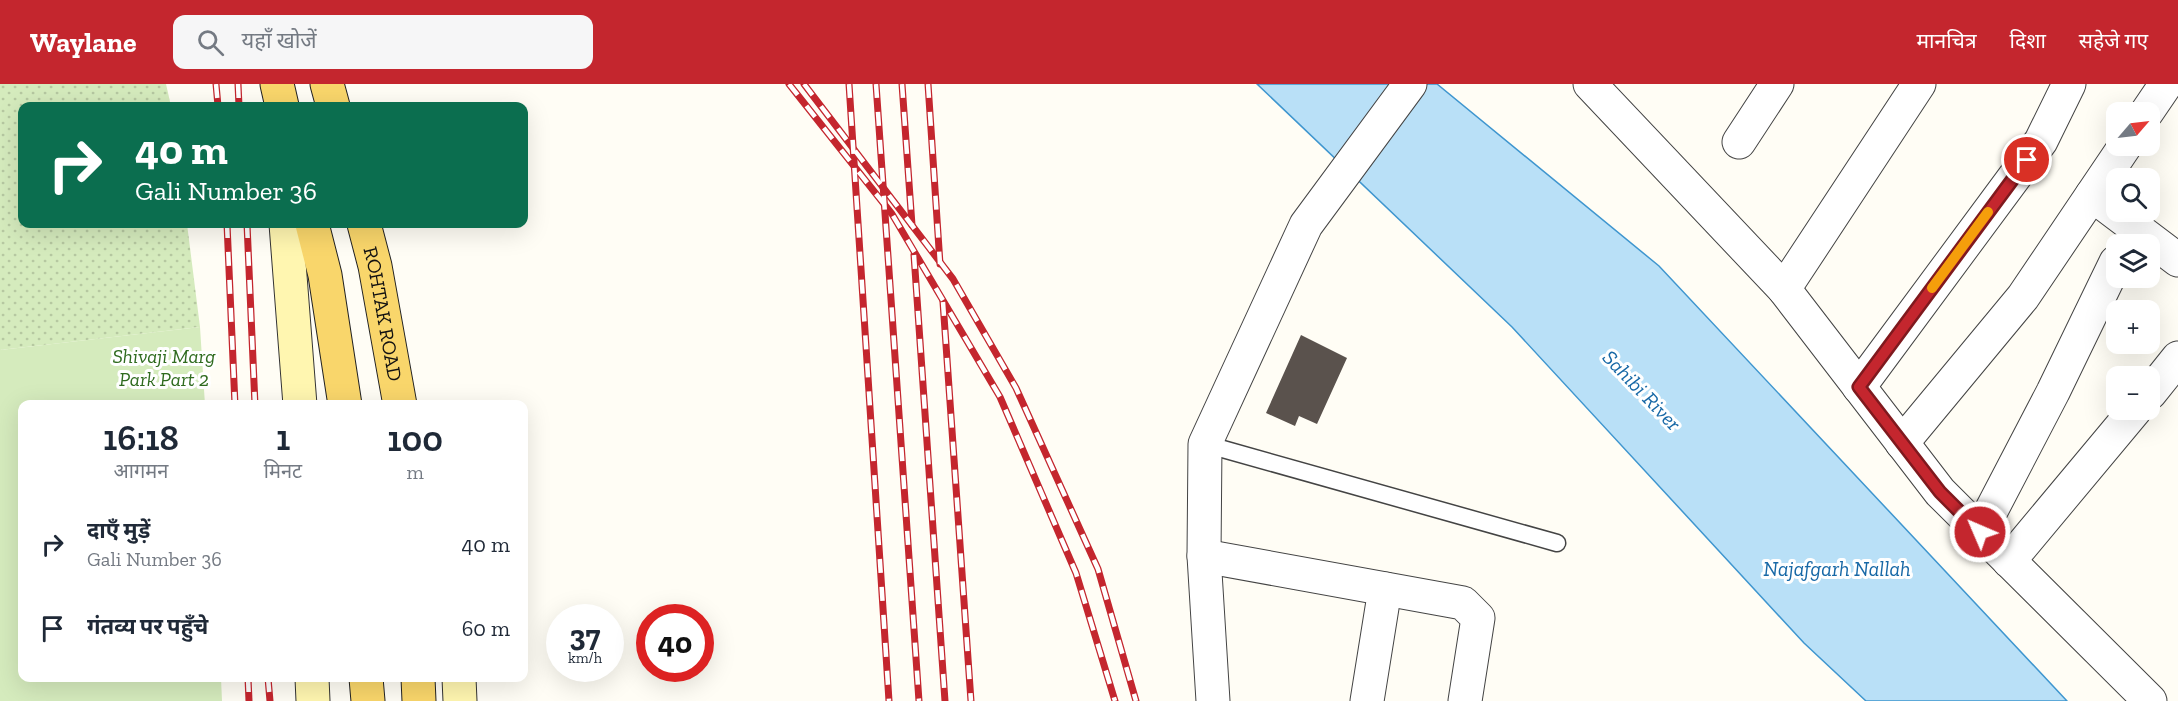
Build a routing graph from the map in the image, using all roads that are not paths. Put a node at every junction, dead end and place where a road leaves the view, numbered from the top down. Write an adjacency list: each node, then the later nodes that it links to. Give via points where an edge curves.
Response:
1 (276, 84): 9 (main road); 10 (main road)
2 (327, 84): 11 (main road)
3 (1410, 84): 32 (street, via 1306,225)
4 (1590, 84): 23 (street)
5 (1777, 84): 13 (street)
6 (1920, 84): 23 (street)
7 (2069, 84): 26 (street, via 2041,141)
8 (2166, 84): 12 (street)
9 (277, 102)
10 (281, 102)
11 (332, 102)
12 (2154, 102)
13 (1739, 142)
14 (2118, 156): 15 (street)
15 (2092, 195): 19 (street); 31 (street, via 2023,297)
16 (286, 228): 27 (main road)
17 (313, 228): 28 (main road)
18 (365, 228): 29 (main road, ROHTAK ROAD)
19 (2127, 234)
20 (2160, 248): 21 (street)
21 (2176, 254)
22 (2106, 283): 33 (street)
23 (1784, 289): 26 (street)
24 (2178, 358): 25 (street)
25 (2160, 380)
26 (1859, 387): 31 (street)
27 (300, 400)
28 (344, 400)
29 (398, 400)
30 (2127, 420): 36 (street)
31 (1902, 443): 33 (street, via 1940,492)
32 (1205, 444): 34 (lane); 35 (street)
33 (1980, 532): 36 (street)
34 (1557, 543)
35 (1204, 556): 37 (street); 46 (street)
36 (2009, 561): 49 (street)
37 (1385, 589): 47 (street); 48 (street, via 1463,603 1478,618)
38 (312, 682): 42 (main road)
39 (366, 682): 43 (main road)
40 (418, 682): 44 (main road)
41 (459, 682): 45 (main road)
42 (313, 701)
43 (368, 701)
44 (419, 701)
45 (460, 701)
46 (1213, 701)
47 (1367, 701)
48 (1465, 701)
49 (2150, 701)

